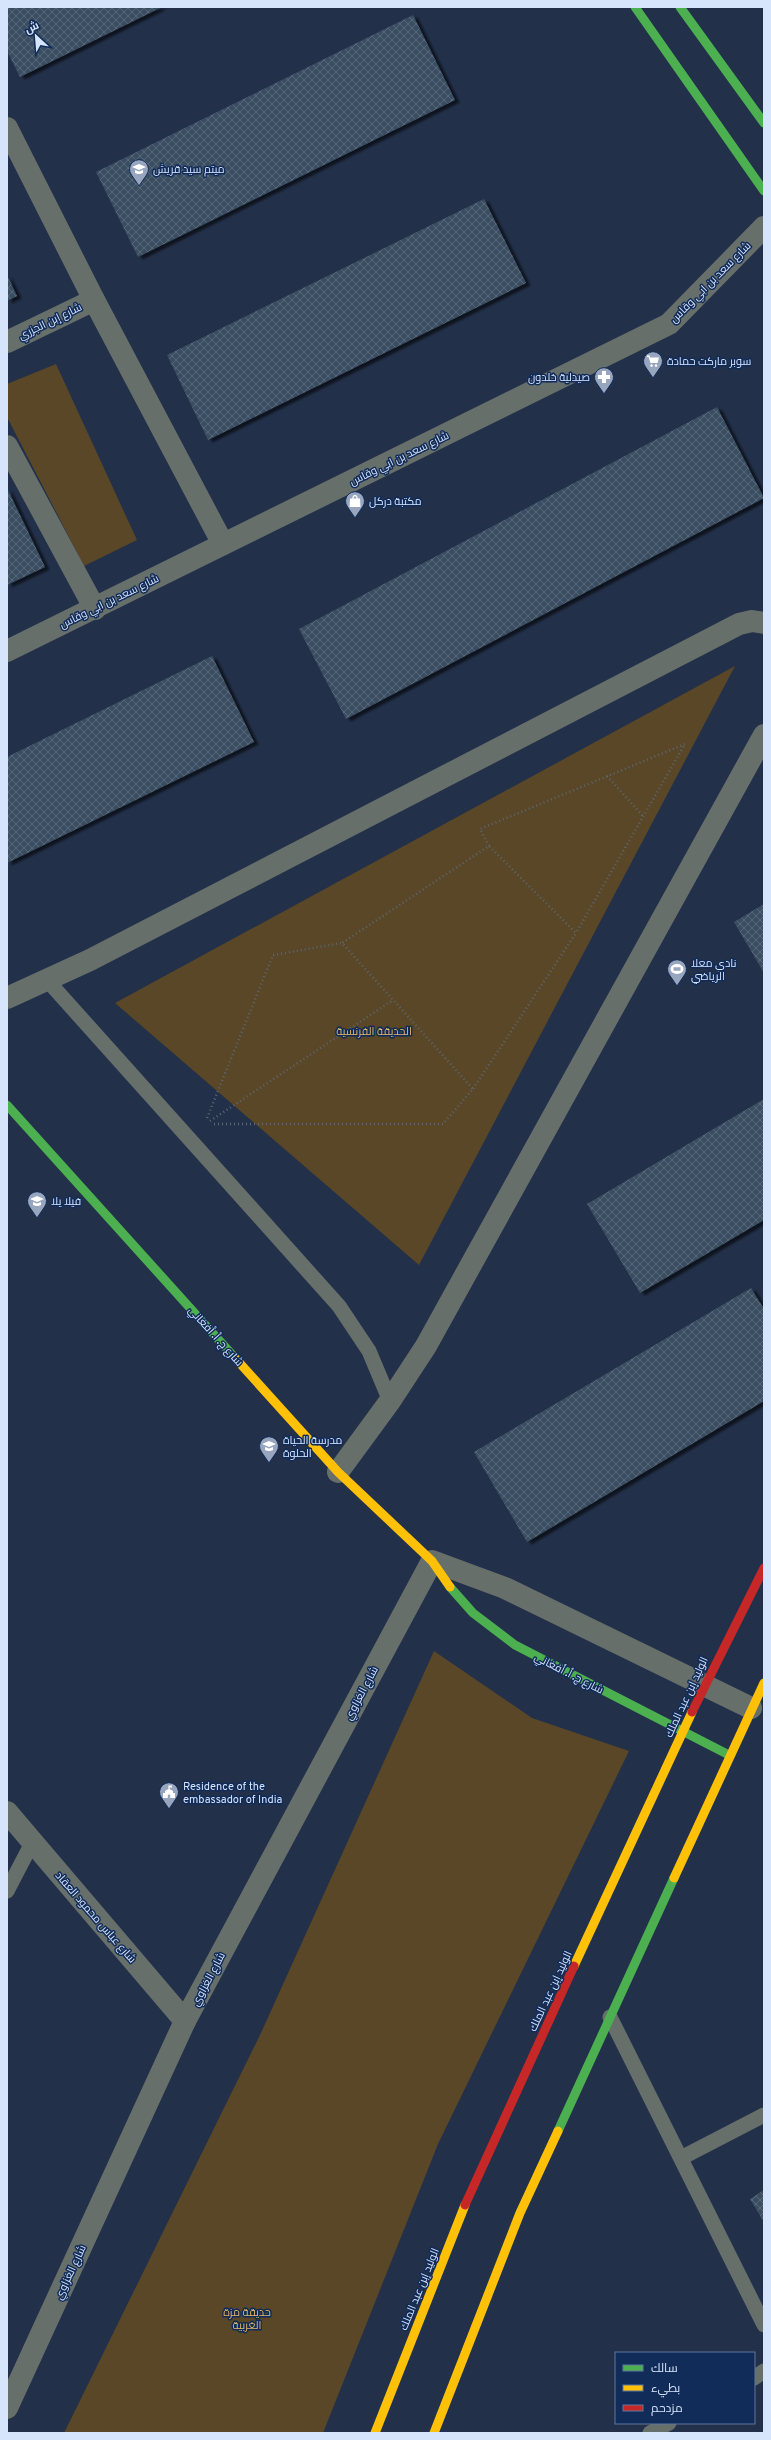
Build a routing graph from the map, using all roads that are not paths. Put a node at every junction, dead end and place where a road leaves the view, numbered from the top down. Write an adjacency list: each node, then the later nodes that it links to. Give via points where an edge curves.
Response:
1 (635, 7): 5 (main road)
2 (680, 7): 3 (main road)
3 (764, 124)
4 (7, 128): 7 (street)
5 (764, 191)
6 (764, 227): 10 (street, شارع سعد بن ابي وقاس, via 669,324)
7 (94, 300): 8 (street, شارع إبن الجزري); 10 (street)
8 (7, 342)
9 (7, 446): 11 (street)
10 (223, 544): 11 (street, شارع سعد بن ابي وقاس)
11 (95, 609): 13 (street, شارع سعد بن ابي وقاس)
12 (764, 623): 15 (street, via 752,621 739,624)
13 (7, 651)
14 (764, 735): 18 (street, via 430,1339)
15 (47, 980): 16 (street); 18 (lane, via 339,1306 369,1351)
16 (7, 998)
17 (7, 1105): 19 (main road, شارع ج. أ. أفغاني)
18 (390, 1401): 19 (street)
19 (338, 1472): 20 (main road, شارع ج. أ. أفغاني)
20 (432, 1561): 23 (street, شارع ج. أ. أفغاني, via 505,1588); 25 (main road, شارع ج. أ. أفغاني, via 450,1588 493,1630 515,1645); 31 (street, شارع الغزاوي)
21 (764, 1568): 23 (main road, الوليد إبن عبد الملك)
22 (764, 1683): 24 (main road)
23 (704, 1687): 24 (street, شارع ج. أ. أفغاني); 25 (main road, الوليد إبن عبد الملك)
24 (751, 1708): 26 (main road)
25 (683, 1732): 26 (main road, شارع ج. أ. أفغاني); 39 (main road, الوليد إبن عبد الملك, via 474,2183)
26 (729, 1755): 30 (main road)
27 (7, 1812): 28 (street, شارع عباس محمود العقاد)
28 (32, 1843): 29 (lane); 31 (street, شارع عباس محمود العقاد)
29 (7, 1891)
30 (610, 2017): 33 (lane); 40 (main road, via 520,2213)
31 (185, 2022): 37 (street, شارع الغزاوي)
32 (764, 2115): 33 (lane)
33 (681, 2158): 34 (lane)
34 (764, 2325)
35 (764, 2371): 36 (lane)
36 (755, 2377)
37 (7, 2408)
38 (667, 2424): 41 (lane)
39 (375, 2433)
40 (434, 2433)
41 (650, 2433)

